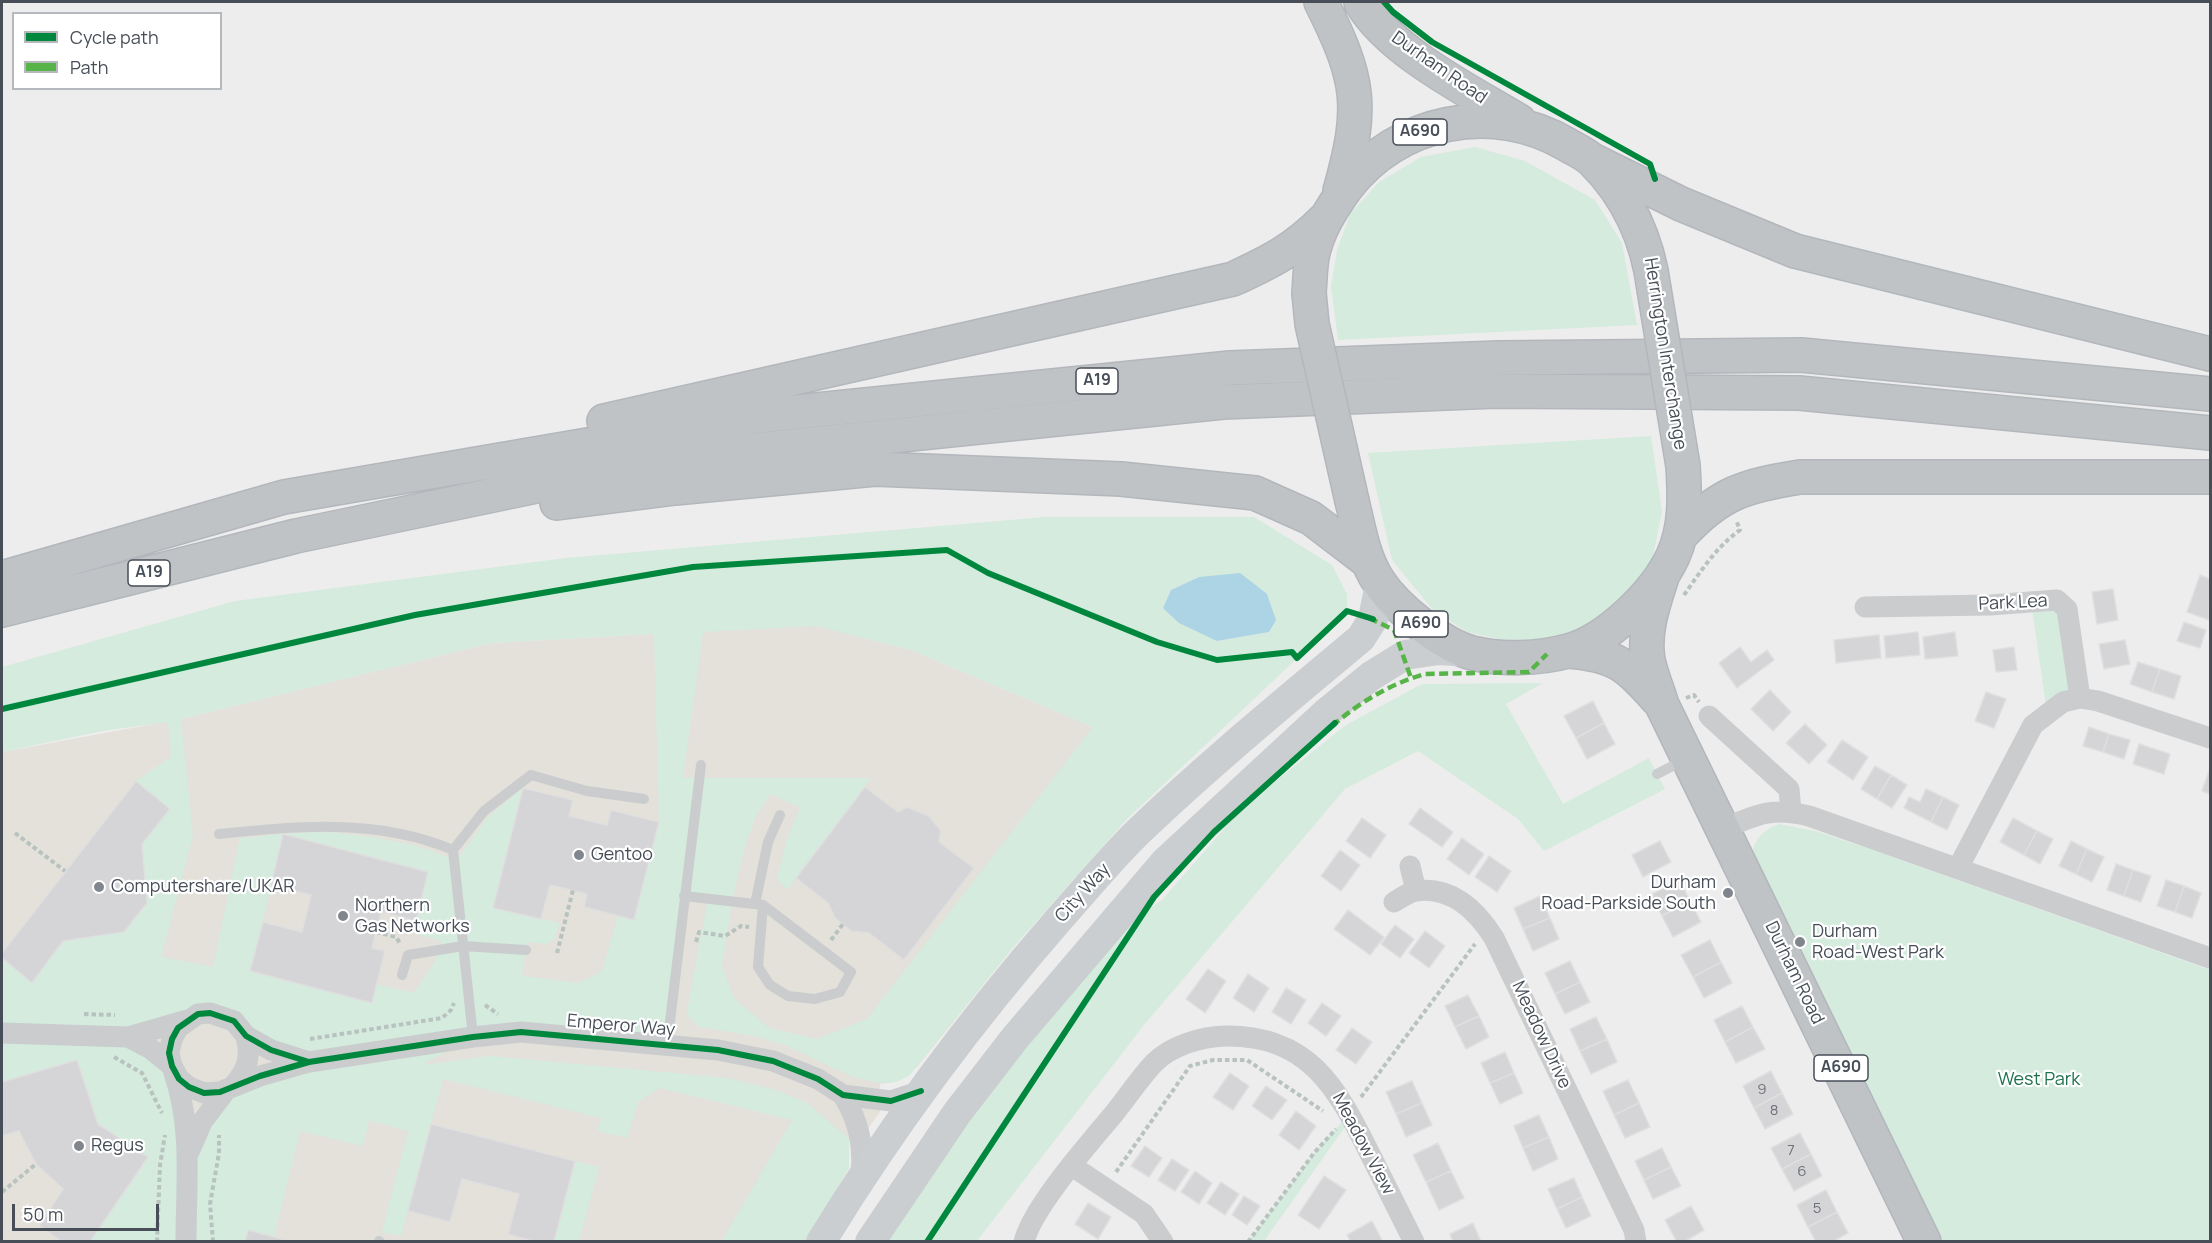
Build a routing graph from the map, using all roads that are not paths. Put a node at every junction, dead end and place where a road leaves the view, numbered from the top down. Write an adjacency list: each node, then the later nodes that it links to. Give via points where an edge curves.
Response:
1 (1321, 2): 5 (highway, A690, via 1350,64 1357,116 1353,144)
2 (1361, 2): 3 (highway, Durham Road / A690, via 1415,55)
3 (1526, 125): 4 (highway, Herrington Interchange / A690); 5 (highway, Herrington Interchange / A690, via 1472,121 1420,132 1375,158 1355,176)
4 (1592, 160): 6 (highway, via 1681,204 1795,251); 12 (highway, Herrington Interchange / A690, bridge, via 1632,214 1651,261 1683,466 1685,503)
5 (1332, 209): 10 (highway, via 1302,242 1281,257 1233,279); 13 (highway, Herrington Interchange / A690, bridge, via 1312,256 1312,324 1352,501)
6 (2211, 354)
7 (2211, 394): 10 (highway, A19, via 1801,355 1499,358 1230,368 757,416)
8 (2211, 433): 11 (highway, A19, via 1799,393 1496,391 1223,402 755,450 575,478)
9 (2211, 477): 12 (highway, via 1800,477 1759,484 1726,497 1703,511)
10 (284, 497): 15 (highway, A19)
11 (297, 536): 13 (highway, Herrington Interchange, via 675,488 874,469 1121,479 1255,493 1311,518); 17 (highway, A19)
12 (1680, 536): 14 (highway, Herrington Interchange / A690)
13 (1373, 572): 19 (highway, Herrington Interchange / A690, via 1404,612 1429,631); 52 (main road, City Way, via 1373,619 1361,638 1138,833 1022,961)
14 (1663, 574): 18 (highway, Herrington Interchange, via 1626,617); 21 (highway, A690, via 1647,632 1648,660)
15 (2, 578)
16 (1865, 607): 20 (street, Park Lea, via 2057,600 2067,609)
17 (2, 610)
18 (1569, 651): 19 (highway, Herrington Interchange / A690, via 1524,657); 21 (highway, A690, via 1596,653 1619,663 1631,670)
19 (1471, 652): 59 (main road, via 1439,650 1405,655 1371,676 1165,862 1015,1038 957,1113)
20 (2080, 698): 23 (street); 34 (street, via 2063,702 2033,725)
21 (1662, 705): 24 (highway, Durham Road / A690)
22 (1709, 716): 28 (street, via 1789,789)
23 (2211, 738)
24 (1689, 757): 26 (lane); 30 (highway, Durham Road / A690)
25 (701, 765): 36 (lane)
26 (1658, 774)
27 (644, 799): 32 (lane, via 587,791 531,775 484,811)
28 (1791, 811): 30 (street, via 1767,811); 34 (street)
29 (780, 814): 38 (lane, via 768,842)
30 (1725, 828): 64 (highway, Durham Road / A690)
31 (219, 834): 32 (lane, via 332,825 427,839)
32 (453, 850): 39 (lane)
33 (1410, 866): 35 (street)
34 (1958, 868): 41 (street)
35 (1416, 891): 37 (street); 63 (street, Meadow Drive, via 1465,902 1487,927 1634,1230)
36 (684, 896): 38 (lane); 48 (lane)
37 (1394, 902)
38 (759, 905): 38 (lane, via 851,972 840,992 815,999 788,996 770,985 758,967)
39 (463, 946): 40 (lane); 42 (lane, via 408,955); 47 (lane)
40 (526, 950)
41 (2211, 958)
42 (402, 975)
43 (187, 1019): 45 (street, Emperor Way, via 204,1013 223,1015); 46 (street, Emperor Way); 50 (street, via 172,1039 169,1053)
44 (2, 1033): 46 (street)
45 (246, 1036): 49 (street, Emperor Way, via 271,1050); 51 (street, via 248,1063)
46 (128, 1037): 50 (street, Emperor Way, via 151,1049)
47 (473, 1037): 48 (street, Emperor Way, via 521,1032); 49 (street, Emperor Way)
48 (667, 1046): 53 (street, Emperor Way, via 718,1050 773,1061 818,1079)
49 (309, 1062): 51 (street, Emperor Way)
50 (173, 1069): 51 (street, Emperor Way, via 189,1088 204,1093); 54 (street, via 181,1091)
51 (230, 1087): 54 (street, via 202,1122)
52 (921, 1091): 53 (street, Emperor Way, via 891,1101); 56 (main road, City Way)
53 (843, 1095): 56 (street, via 860,1133)
54 (189, 1153): 57 (street)
55 (1072, 1166): 60 (street, Meadow View, via 1027,1228); 61 (street, via 1143,1214); 62 (street, Meadow View, via 1155,1062 1182,1044 1219,1036 1251,1036 1280,1044 1324,1077)
56 (861, 1177): 58 (main road, City Way)
57 (186, 1242)
58 (821, 1242)
59 (870, 1242)
60 (1024, 1242)
61 (1163, 1242)
62 (1414, 1242)
63 (1636, 1242)
64 (1924, 1242)

